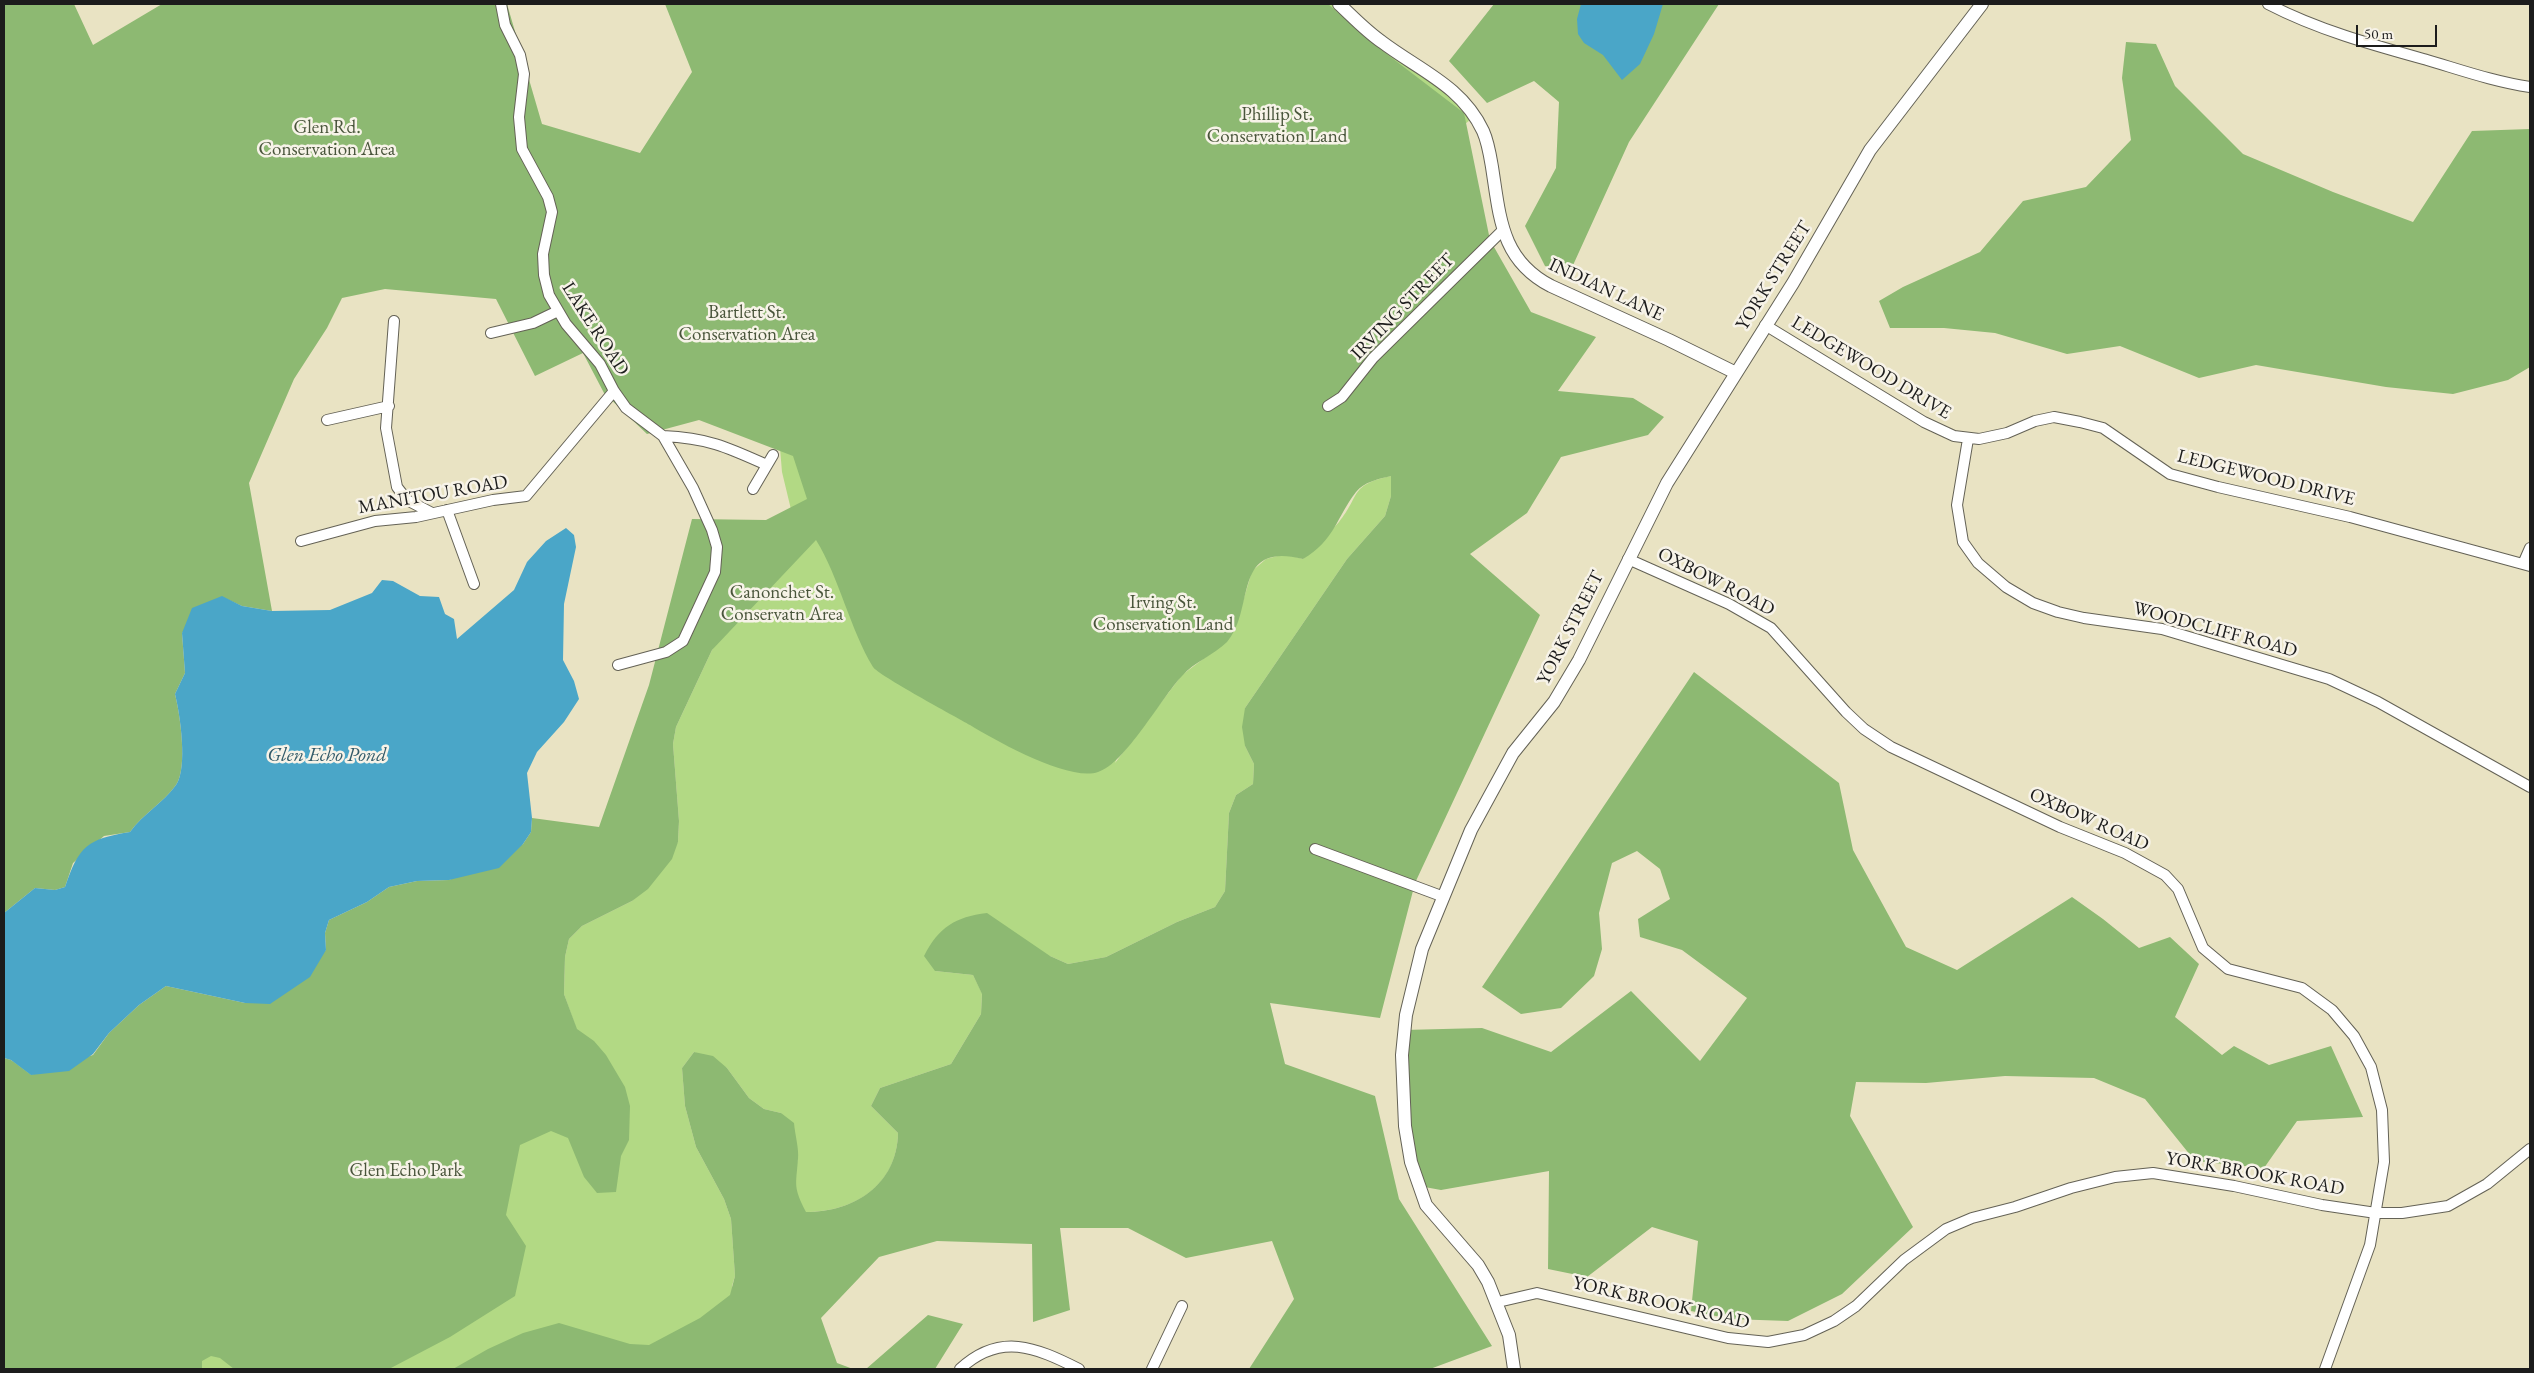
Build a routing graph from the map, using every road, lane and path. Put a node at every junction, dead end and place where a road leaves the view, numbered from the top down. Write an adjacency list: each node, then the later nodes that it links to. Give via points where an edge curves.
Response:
1 (501, 4): 7 (street, LAKE ROAD, via 505,26 520,54 524,74 519,117 522,148 548,197 552,212 543,254 544,275 549,295)
2 (1340, 4): 6 (street, INDIAN LANE, via 1381,42 1447,85 1476,118 1488,147)
3 (1982, 4): 9 (street, YORK STREET, via 1870,150)
4 (2268, 4): 5 (street, via 2340,34 2471,74)
5 (2530, 87)
6 (1502, 231): 11 (street, INDIAN LANE, via 1518,261 1536,278); 14 (street, IRVING STREET, via 1373,358 1342,397)
7 (558, 311): 10 (street, via 533,323); 12 (street, LAKE ROAD, via 600,364)
8 (394, 321): 13 (street)
9 (1765, 325): 11 (street, YORK STREET); 17 (street, LEDGEWOOD DRIVE, via 1924,422)
10 (491, 332)
11 (1736, 374): 25 (street, YORK STREET, via 1667,484)
12 (614, 391): 16 (street, LAKE ROAD, via 626,408); 21 (street, MANITOU ROAD, via 526,496)
13 (389, 406): 15 (street); 22 (street, via 386,428 397,488 407,500)
14 (1328, 406)
15 (327, 420)
16 (663, 436): 19 (street, via 694,437 719,443); 28 (street, via 693,488 712,530 717,547 716,565 683,641 666,652)
17 (1968, 439): 26 (street, LEDGEWOOD DRIVE, via 2007,433 2054,417 2080,422 2103,428 2170,474 2350,517); 29 (street, WOODCLIFF ROAD, via 1957,505 1963,542 1978,563 2027,599 2075,616 2162,629 2328,679 2378,702)
18 (773, 455): 19 (street)
19 (767, 465): 20 (street)
20 (753, 489)
21 (447, 510): 22 (street, MANITOU ROAD); 27 (street)
22 (432, 513): 23 (street, MANITOU ROAD, via 375,521)
23 (301, 541)
24 (2530, 548): 26 (street)
25 (1628, 559): 31 (street, YORK STREET, via 1579,660 1554,702 1513,754 1492,790 1471,830); 33 (street, OXBOW ROAD, via 1729,604 1770,628 1846,712 1891,748 2165,875 2178,889 2202,948 2228,969 2302,988 2332,1010 2354,1036 2371,1067 2382,1110 2384,1162)
26 (2527, 565)
27 (474, 584)
28 (618, 664)
29 (2530, 786)
30 (1315, 849): 31 (street)
31 (1444, 896): 34 (street, YORK STREET, via 1422,948 1406,1014 1402,1064 1406,1135 1426,1205 1478,1265)
32 (2530, 1149): 33 (street, YORK BROOK ROAD, via 2487,1184 2448,1206 2402,1213)
33 (2376, 1213): 34 (street, YORK BROOK ROAD, via 2153,1173 2115,1177 1946,1228 1904,1260 1856,1306 1834,1321 1804,1335 1768,1342 1728,1338 1537,1293); 40 (street, OXBOW ROAD, via 2370,1245)
34 (1498, 1302): 39 (street, YORK STREET, via 1509,1335)
35 (1182, 1306): 38 (street)
36 (960, 1369): 37 (street, via 979,1354 1003,1346 1015,1346 1044,1353)
37 (1079, 1369)
38 (1152, 1369)
39 (1514, 1369)
40 (2325, 1369)

